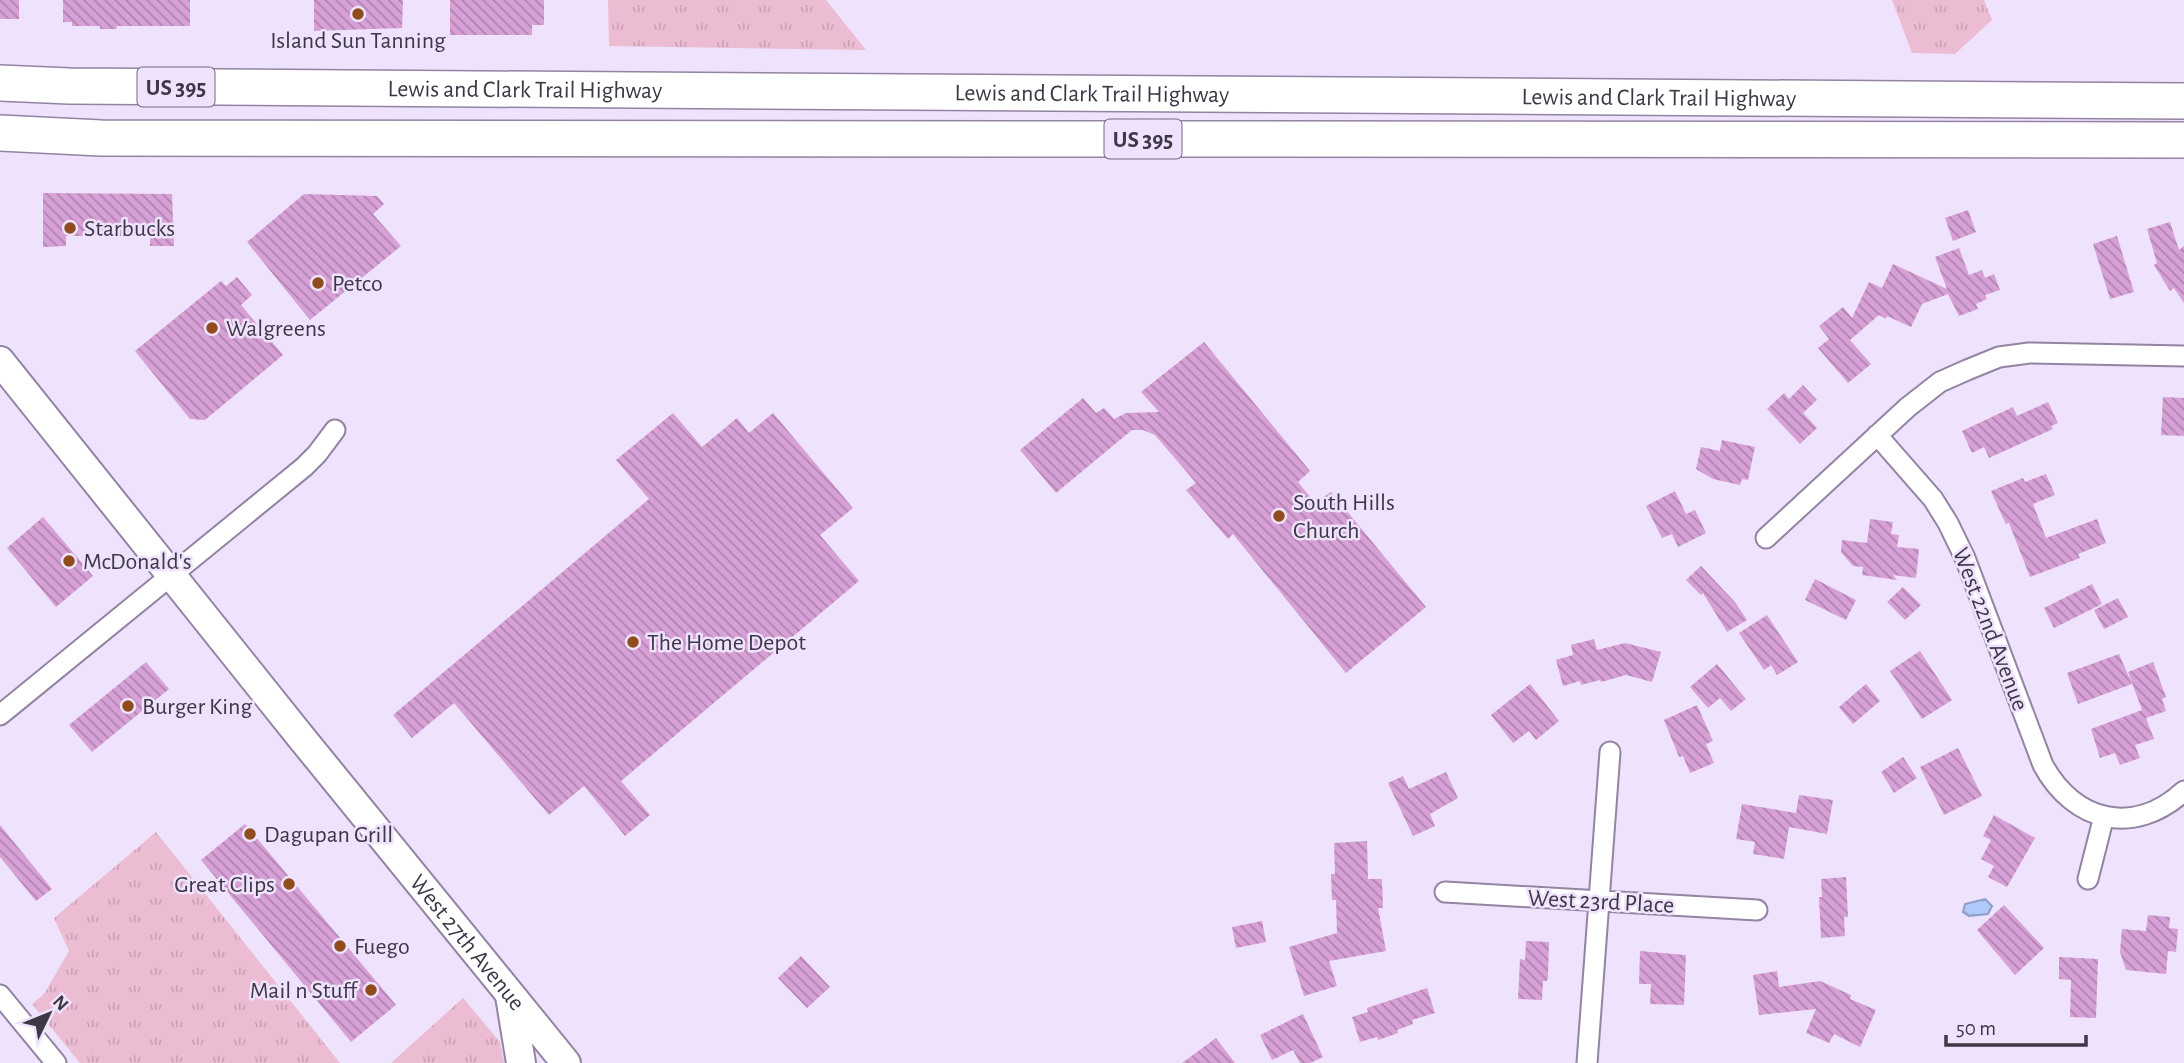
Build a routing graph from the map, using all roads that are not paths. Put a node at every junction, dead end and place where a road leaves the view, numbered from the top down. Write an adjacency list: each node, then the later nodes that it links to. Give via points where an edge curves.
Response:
1 (0, 83): 2 (highway, Lewis and Clark Trail Highway / US 395)
2 (2184, 101)
3 (0, 133): 4 (highway, Lewis and Clark Trail Highway / US 395)
4 (101, 138): 5 (highway, Lewis and Clark Trail Highway / US 395); 6 (highway)
5 (2184, 140)
6 (0, 141)
7 (2184, 356): 10 (street, via 2029,353 1999,357 1940,382)
8 (0, 361): 12 (main road, West 27th Avenue)
9 (335, 430): 12 (street, via 304,467)
10 (1877, 435): 11 (street); 16 (street, West 22nd Avenue, via 1948,523 2050,779 2076,804)
11 (1766, 538)
12 (172, 575): 13 (street); 21 (main road, West 27th Avenue)
13 (0, 715)
14 (1610, 752): 19 (street)
15 (2184, 791): 16 (street, via 2146,815)
16 (2104, 816): 17 (street)
17 (2088, 879)
18 (1446, 892): 19 (street, West 23rd Place)
19 (1597, 901): 20 (street, West 23rd Place); 26 (street)
20 (1757, 910)
21 (509, 993): 24 (main road); 25 (main road, West 27th Avenue)
22 (0, 995): 23 (street)
23 (56, 1063)
24 (521, 1063)
25 (566, 1063)
26 (1587, 1063)

